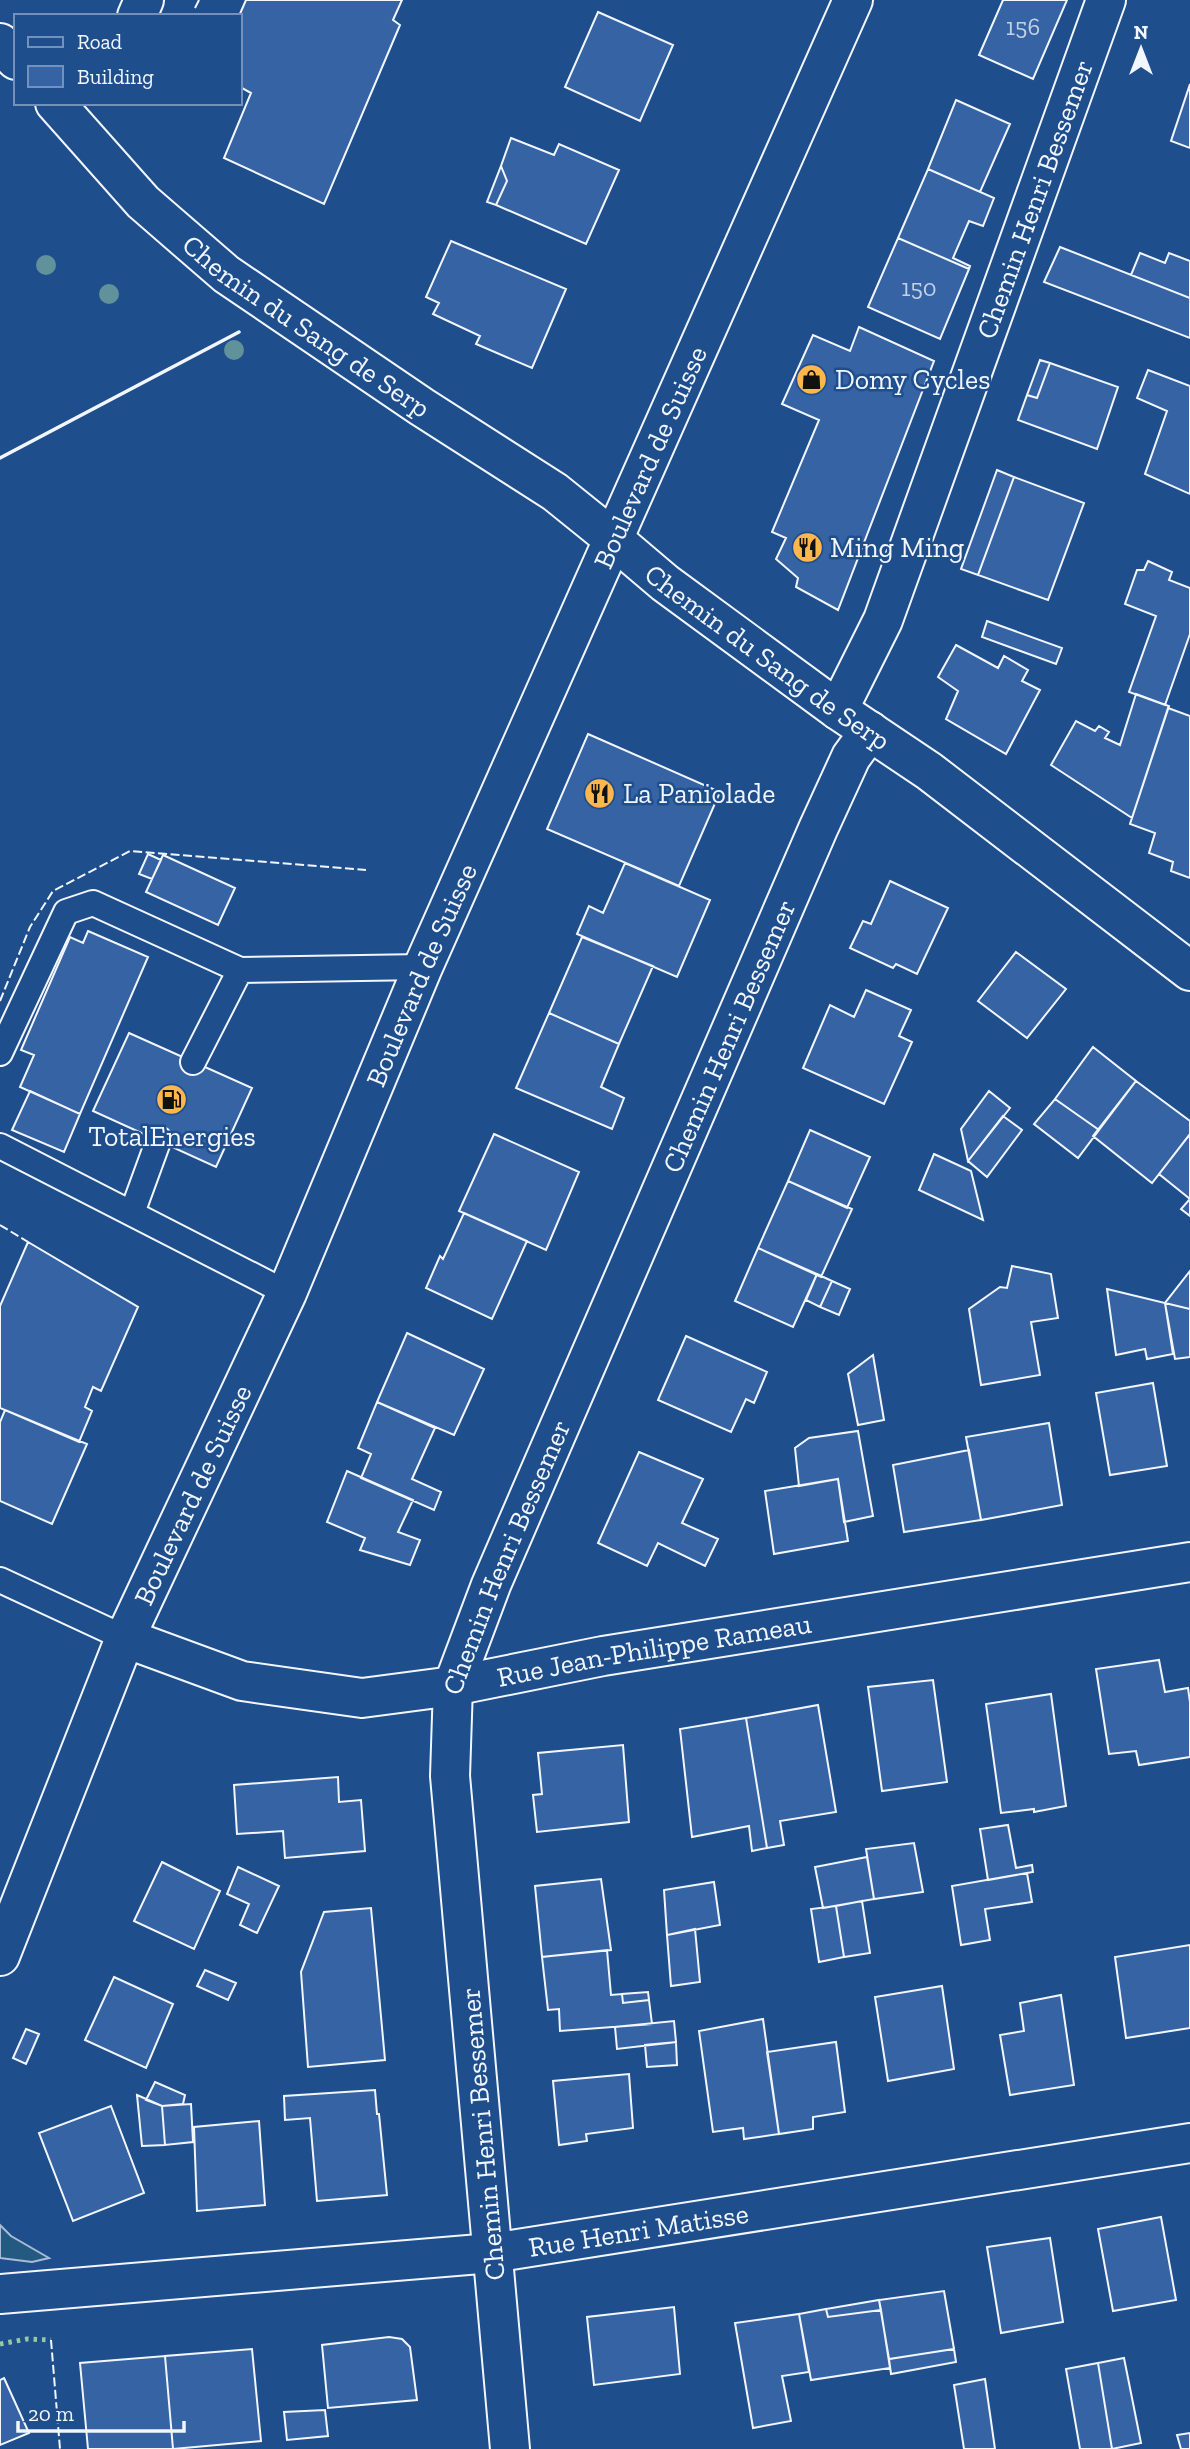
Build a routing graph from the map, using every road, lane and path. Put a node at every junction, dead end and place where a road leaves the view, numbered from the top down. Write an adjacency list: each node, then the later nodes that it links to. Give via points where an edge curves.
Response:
1 (853, 0): 6 (street, Boulevard de Suisse)
2 (1107, 0): 7 (street, Chemin Henri Bessemer, via 883,620)
3 (0, 43): 4 (street)
4 (14, 58)
5 (71, 109): 6 (street, Chemin du Sang de Serp, via 143,202 226,274 555,492)
6 (612, 538): 7 (street, Chemin du Sang de Serp, via 665,583); 9 (street, Boulevard de Suisse)
7 (838, 710): 8 (street, Chemin du Sang de Serp)
8 (870, 731): 11 (street, Chemin du Sang de Serp); 21 (street, Chemin Henri Bessemer, via 851,757 807,855 496,1572)
9 (423, 967): 10 (lane); 17 (street, Boulevard de Suisse)
10 (240, 970): 12 (lane, via 93,902 66,912); 13 (lane)
11 (1190, 971)
12 (0, 1053)
13 (193, 1062)
14 (159, 1139): 16 (lane)
15 (0, 1146): 16 (lane)
16 (132, 1213): 17 (lane)
17 (287, 1293): 20 (street, Boulevard de Suisse)
18 (1190, 1562): 21 (street, Rue Jean-Philippe Rameau, via 603,1656)
19 (0, 1580): 20 (lane)
20 (125, 1639): 21 (street, Rue Jean-Philippe Rameau, via 242,1681 362,1698); 22 (street, Boulevard de Suisse)
21 (453, 1686): 24 (street, Chemin Henri Bessemer, via 450,1776)
22 (1, 1949)
23 (1190, 2143): 24 (street, Rue Henri Matisse)
24 (492, 2253): 25 (street, Rue Henri Matisse); 26 (street, Chemin Henri Bessemer)
25 (0, 2294)
26 (510, 2449)

